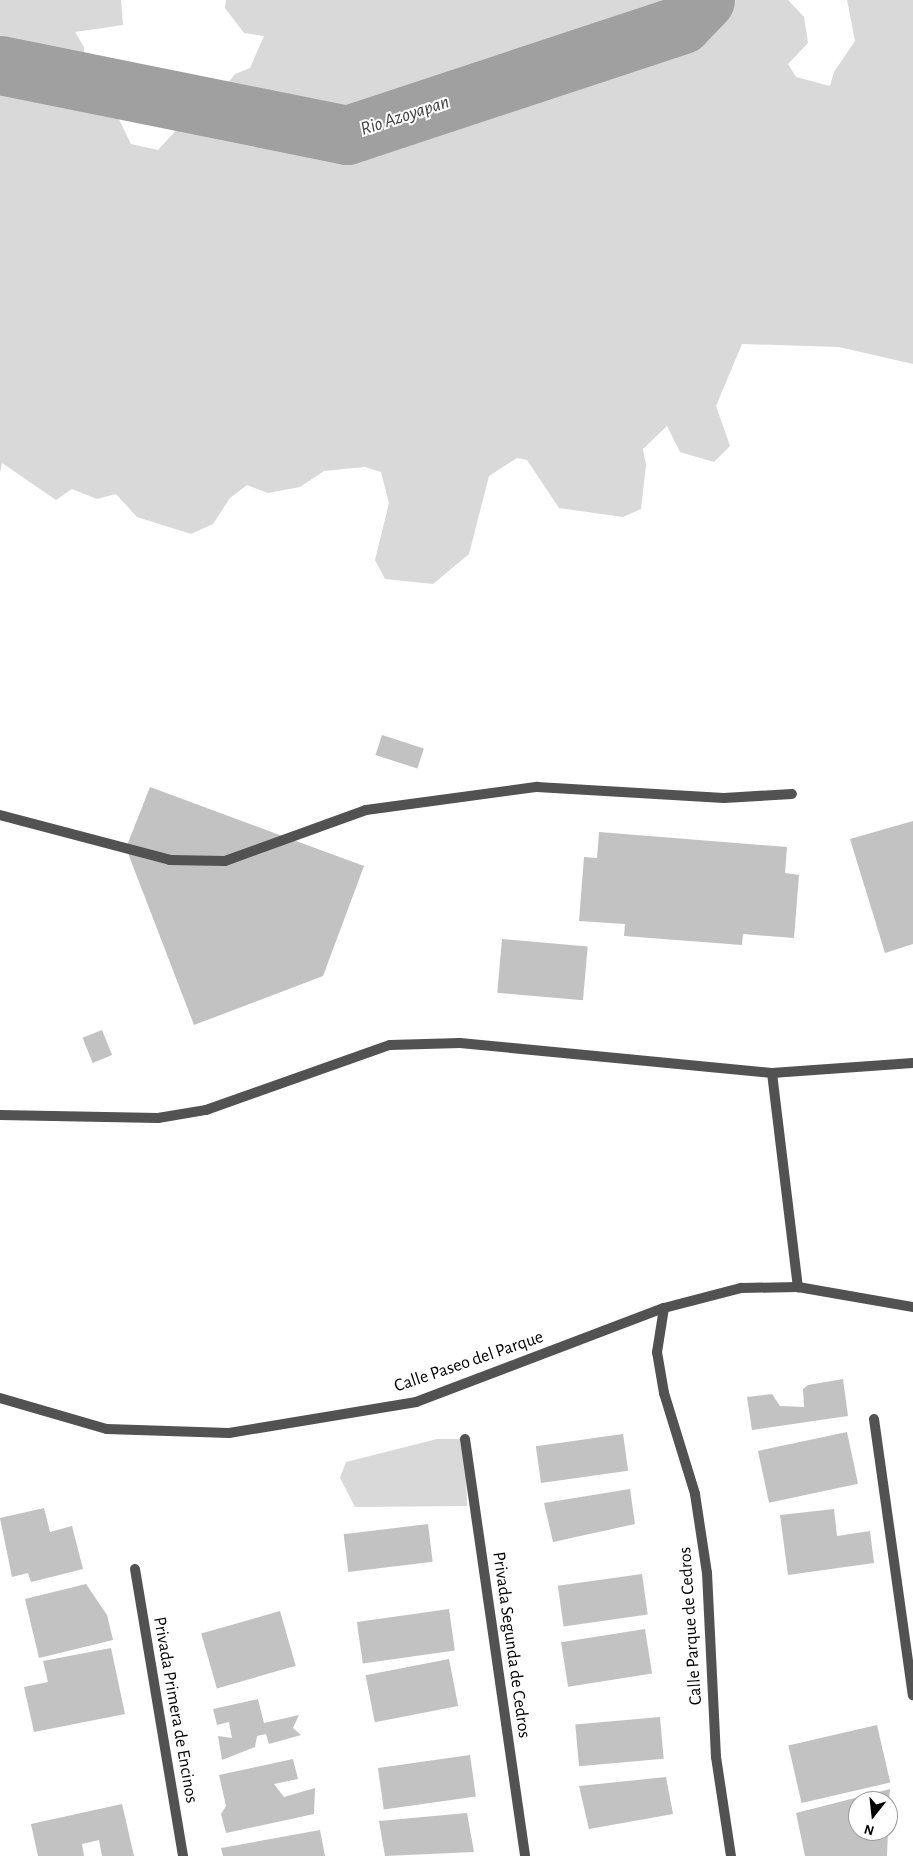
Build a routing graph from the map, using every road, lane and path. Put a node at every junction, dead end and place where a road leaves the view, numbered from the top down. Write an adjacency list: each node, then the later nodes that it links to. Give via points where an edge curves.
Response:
1 (792, 794): 2 (street, via 724,798 537,787 366,810 225,861 170,860)
2 (0, 815)
3 (913, 1063): 4 (street)
4 (772, 1073): 5 (street, via 460,1043 390,1045 343,1058 206,1110 149,1118); 6 (street)
5 (0, 1115)
6 (798, 1287): 7 (street, Calle Paseo del Parque); 8 (street, Calle Paseo del Parque, via 741,1288)
7 (913, 1307)
8 (664, 1308): 9 (street, Calle Paseo del Parque, via 416,1402 229,1434 107,1429); 16 (street, Calle Parque de Cedros, via 656,1352 664,1394 695,1494 707,1573 716,1757)
9 (0, 1398)
10 (874, 1418): 13 (street)
11 (465, 1439): 15 (street, Privada Segunda de Cedros)
12 (134, 1569): 14 (street, Privada Primera de Encinos)
13 (913, 1695)
14 (183, 1856)
15 (525, 1856)
16 (731, 1856)

